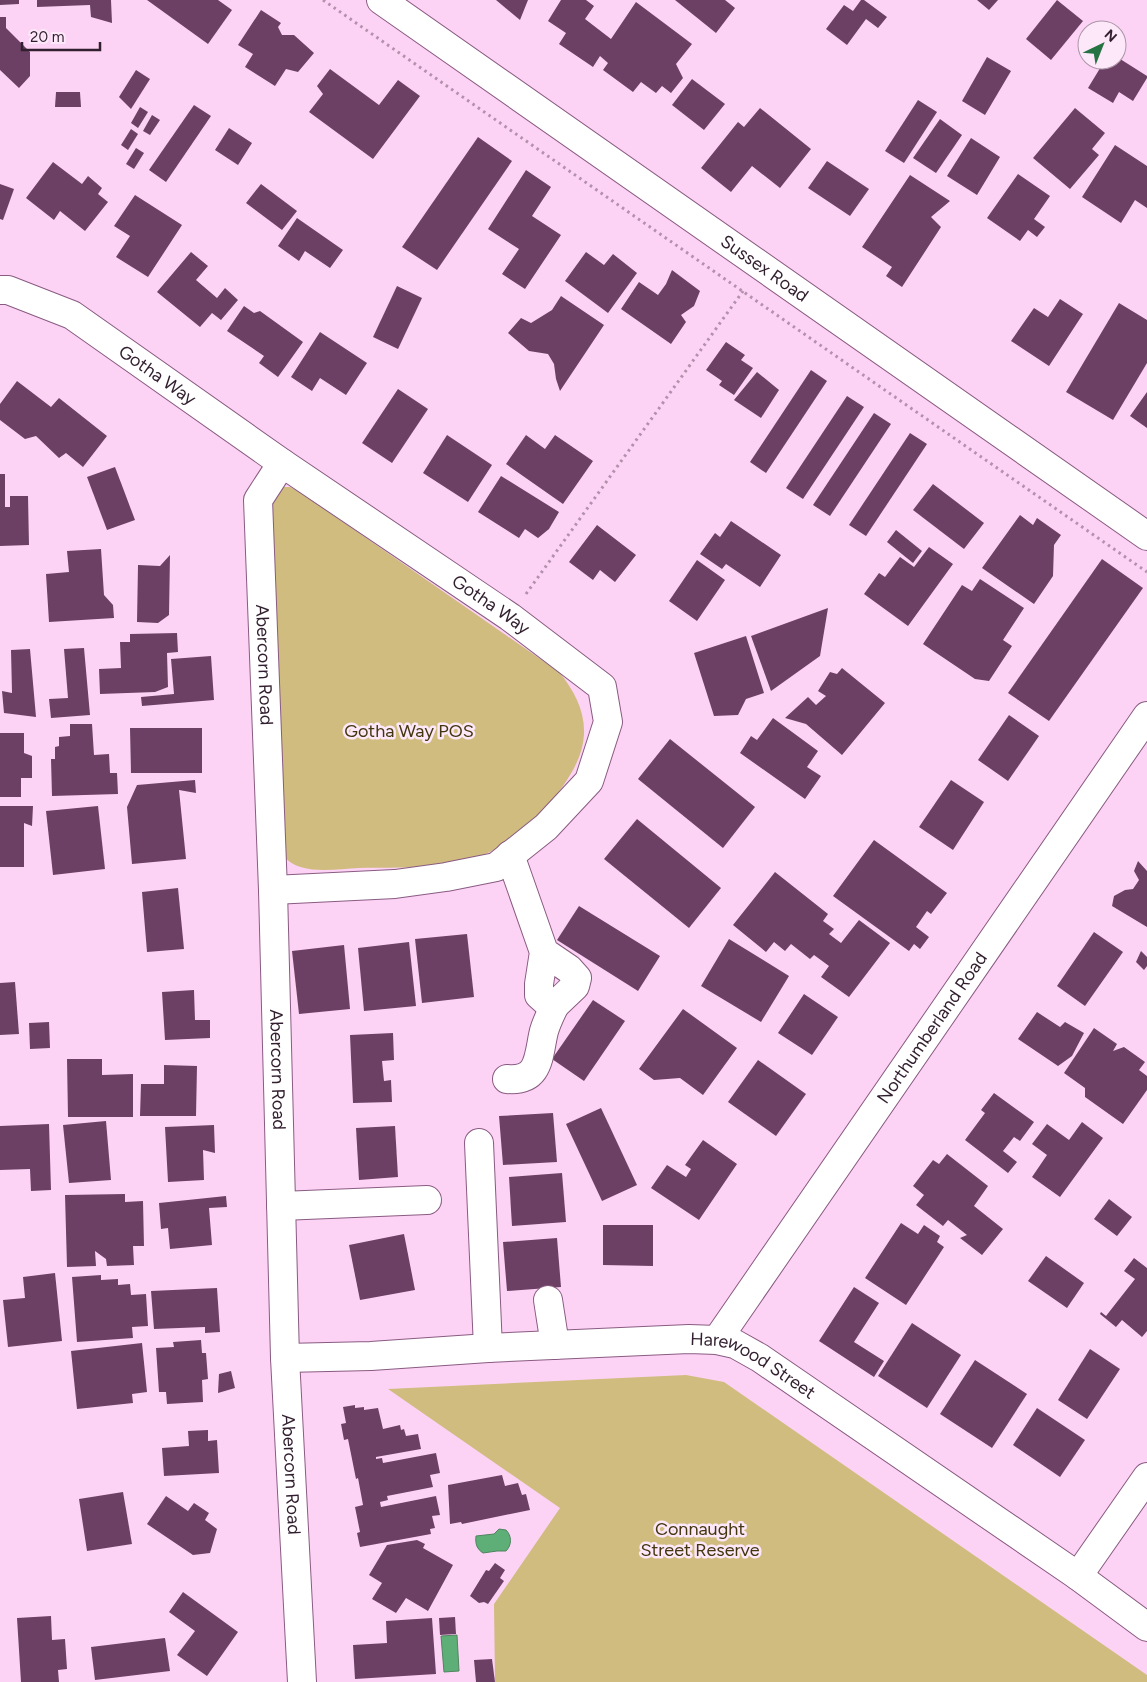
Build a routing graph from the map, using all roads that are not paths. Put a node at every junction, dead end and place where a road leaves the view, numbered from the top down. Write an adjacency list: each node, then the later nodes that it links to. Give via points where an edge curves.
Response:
1 (381, 0): 4 (street, Sussex Road)
2 (0, 290): 3 (street, Gotha Way, via 8,290 72,315)
3 (282, 463): 6 (street, Gotha Way, via 510,617 602,687 608,722 589,781 546,827); 7 (street, Abercorn Road, via 258,500)
4 (1147, 536)
5 (1147, 716): 13 (street, Northumberland Road)
6 (510, 855): 7 (street, Gotha Way, via 496,867 446,877 395,884); 8 (street, via 544,952 569,969 576,978 575,986 555,1005 536,1065 529,1076)
7 (273, 890): 11 (street, Abercorn Road)
8 (507, 1079)
9 (479, 1143): 15 (street)
10 (427, 1200): 11 (street)
11 (282, 1206): 16 (street, Abercorn Road)
12 (548, 1300): 14 (street)
13 (717, 1340): 14 (street, Harewood Street); 18 (street, Harewood Street, via 735,1344 760,1358)
14 (554, 1345): 15 (street, Harewood Street)
15 (488, 1348): 16 (street, Harewood Street)
16 (285, 1358): 20 (street, Abercorn Road)
17 (1147, 1477): 18 (street)
18 (1078, 1576): 19 (street, Harewood Street)
19 (1147, 1627)
20 (302, 1682)

